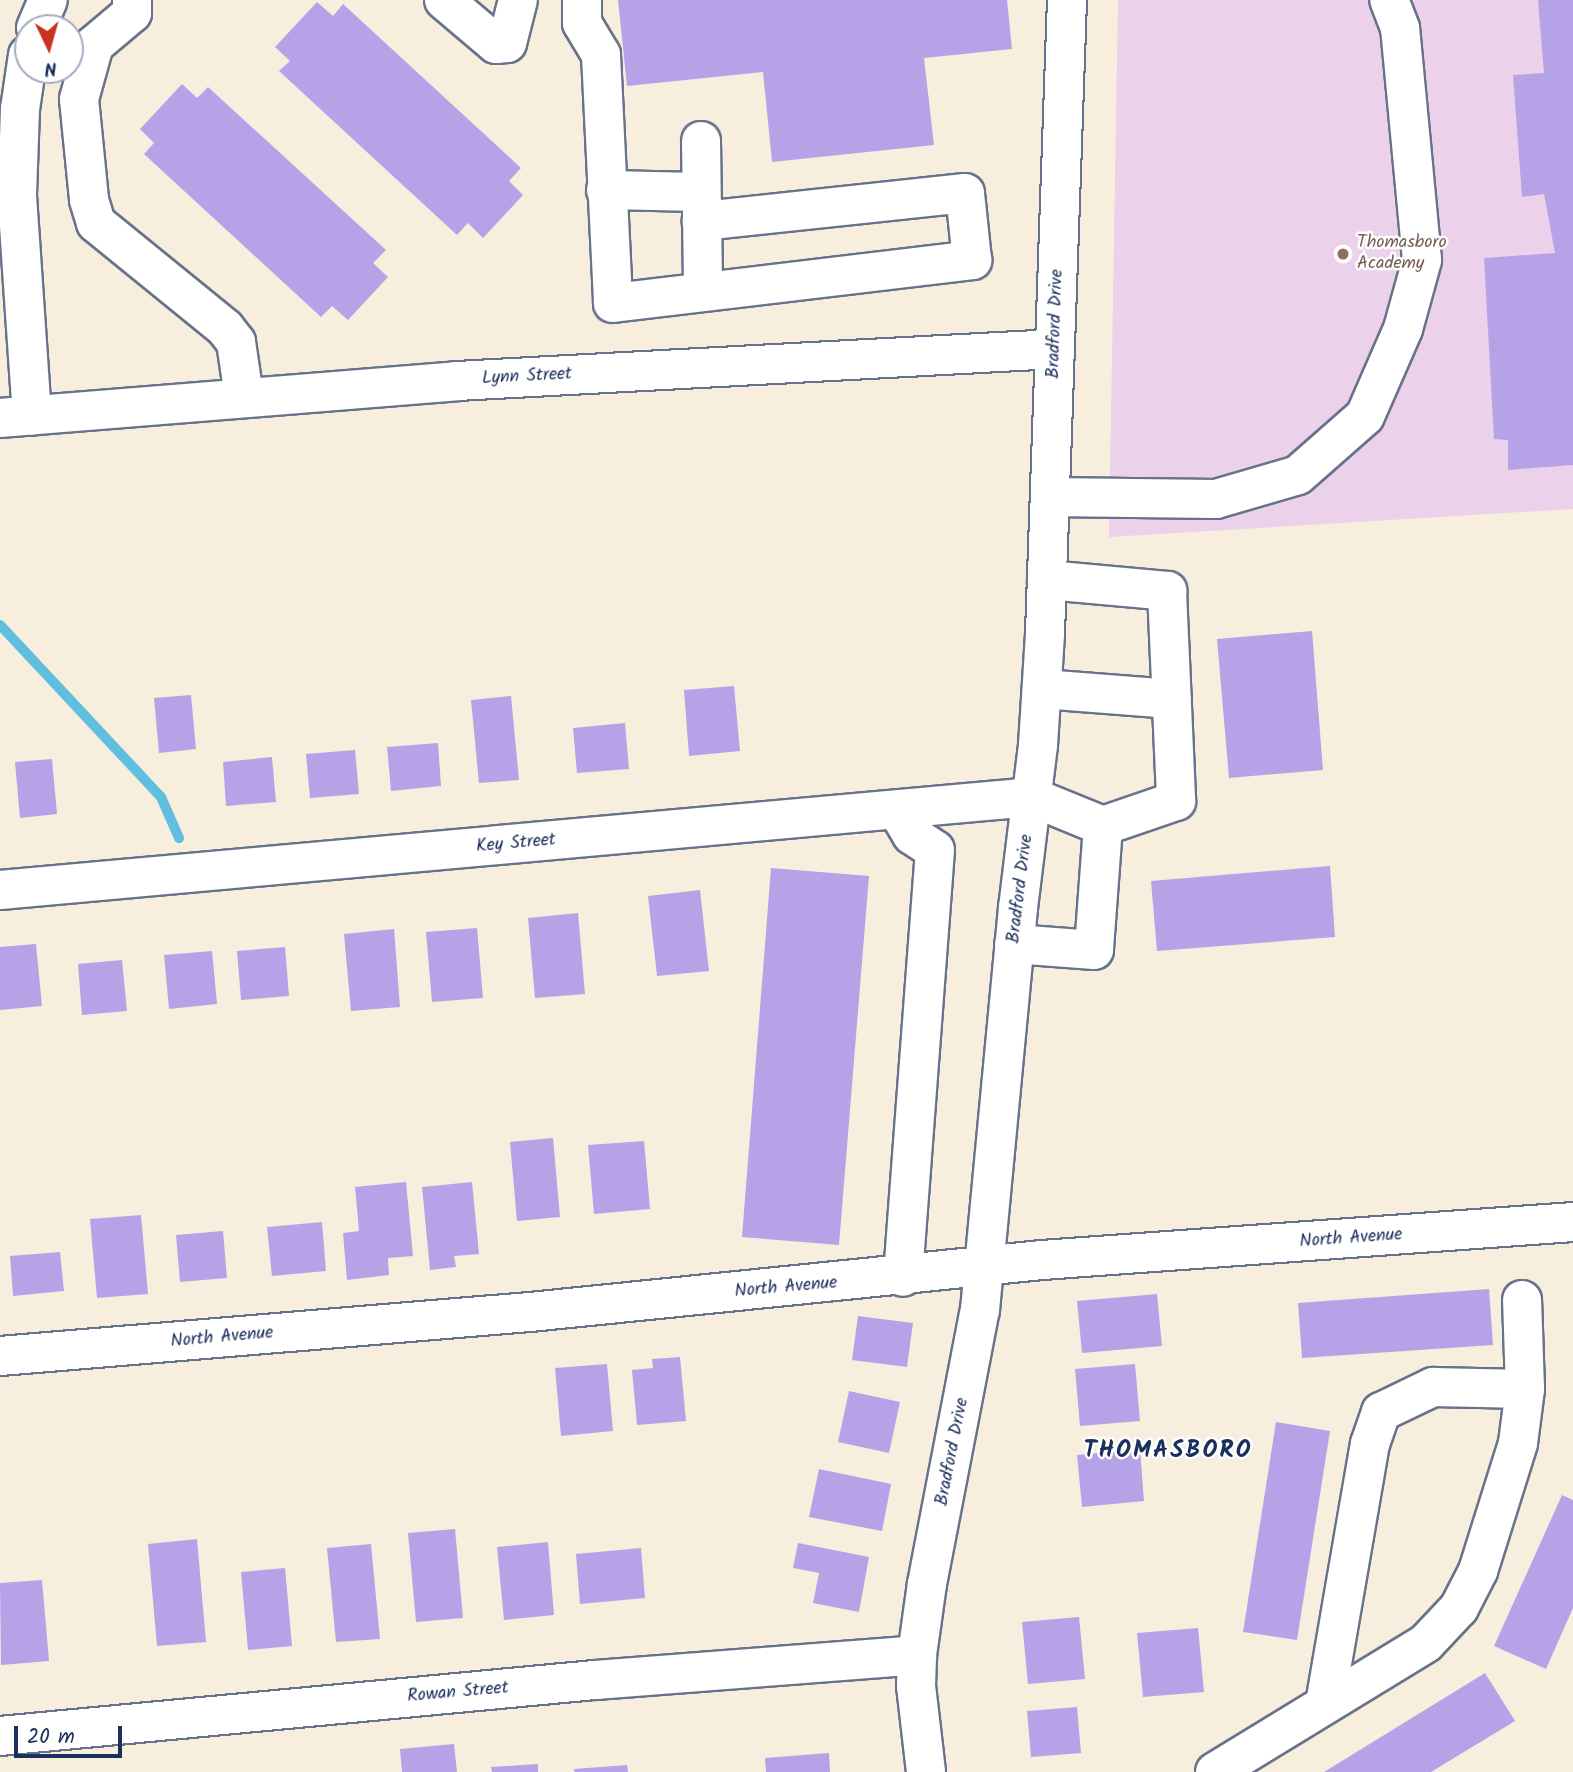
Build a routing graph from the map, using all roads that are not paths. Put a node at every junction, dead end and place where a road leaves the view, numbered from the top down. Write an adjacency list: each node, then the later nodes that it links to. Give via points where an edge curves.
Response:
1 (132, 0): 13 (street, via 132,13 94,46 79,99 89,200 96,223 236,342)
2 (444, 0): 3 (street, via 496,44 507,43)
3 (517, 0)
4 (582, 0): 9 (street, via 582,23 601,55)
5 (1068, 0): 12 (street, Bradford Drive)
6 (1390, 0): 15 (street, via 1400,28 1422,260 1403,329 1365,416 1298,475 1216,499)
7 (24, 84): 14 (street, via 17,197)
8 (701, 142): 10 (street)
9 (606, 190): 10 (street); 11 (street, via 613,303)
10 (701, 206): 11 (street); 11 (street, via 965,193 972,260)
11 (703, 292)
12 (1055, 349): 13 (street, Lynn Street); 15 (street, Bradford Drive)
13 (244, 396): 14 (street, Lynn Street)
14 (16, 417)
15 (1050, 497): 16 (street, Bradford Drive)
16 (1047, 580): 17 (street, Bradford Drive); 18 (street, via 1167,591)
17 (1042, 689): 18 (street); 19 (street, Bradford Drive)
18 (1172, 699): 21 (street, via 1176,801)
19 (1032, 797): 20 (street, Key Street); 21 (street); 23 (street, Bradford Drive)
20 (897, 810): 22 (street, Key Street); 26 (street, via 912,835 935,850)
21 (1103, 827): 23 (street, via 1094,950)
22 (0, 890)
23 (1014, 944): 25 (street, Bradford Drive)
24 (1573, 1222): 25 (street, North Avenue)
25 (983, 1267): 26 (street, North Avenue); 30 (street, Bradford Drive, via 980,1310)
26 (903, 1277): 28 (street, North Avenue)
27 (1522, 1300): 29 (street)
28 (0, 1356)
29 (1525, 1389): 31 (street, via 1518,1443 1478,1571 1459,1608 1426,1643); 31 (street, via 1433,1387 1381,1412 1370,1444)
30 (917, 1655): 32 (street, Rowan Street); 33 (street, Bradford Drive)
31 (1325, 1704): 34 (street)
32 (0, 1736)
33 (926, 1772)
34 (1215, 1772)

